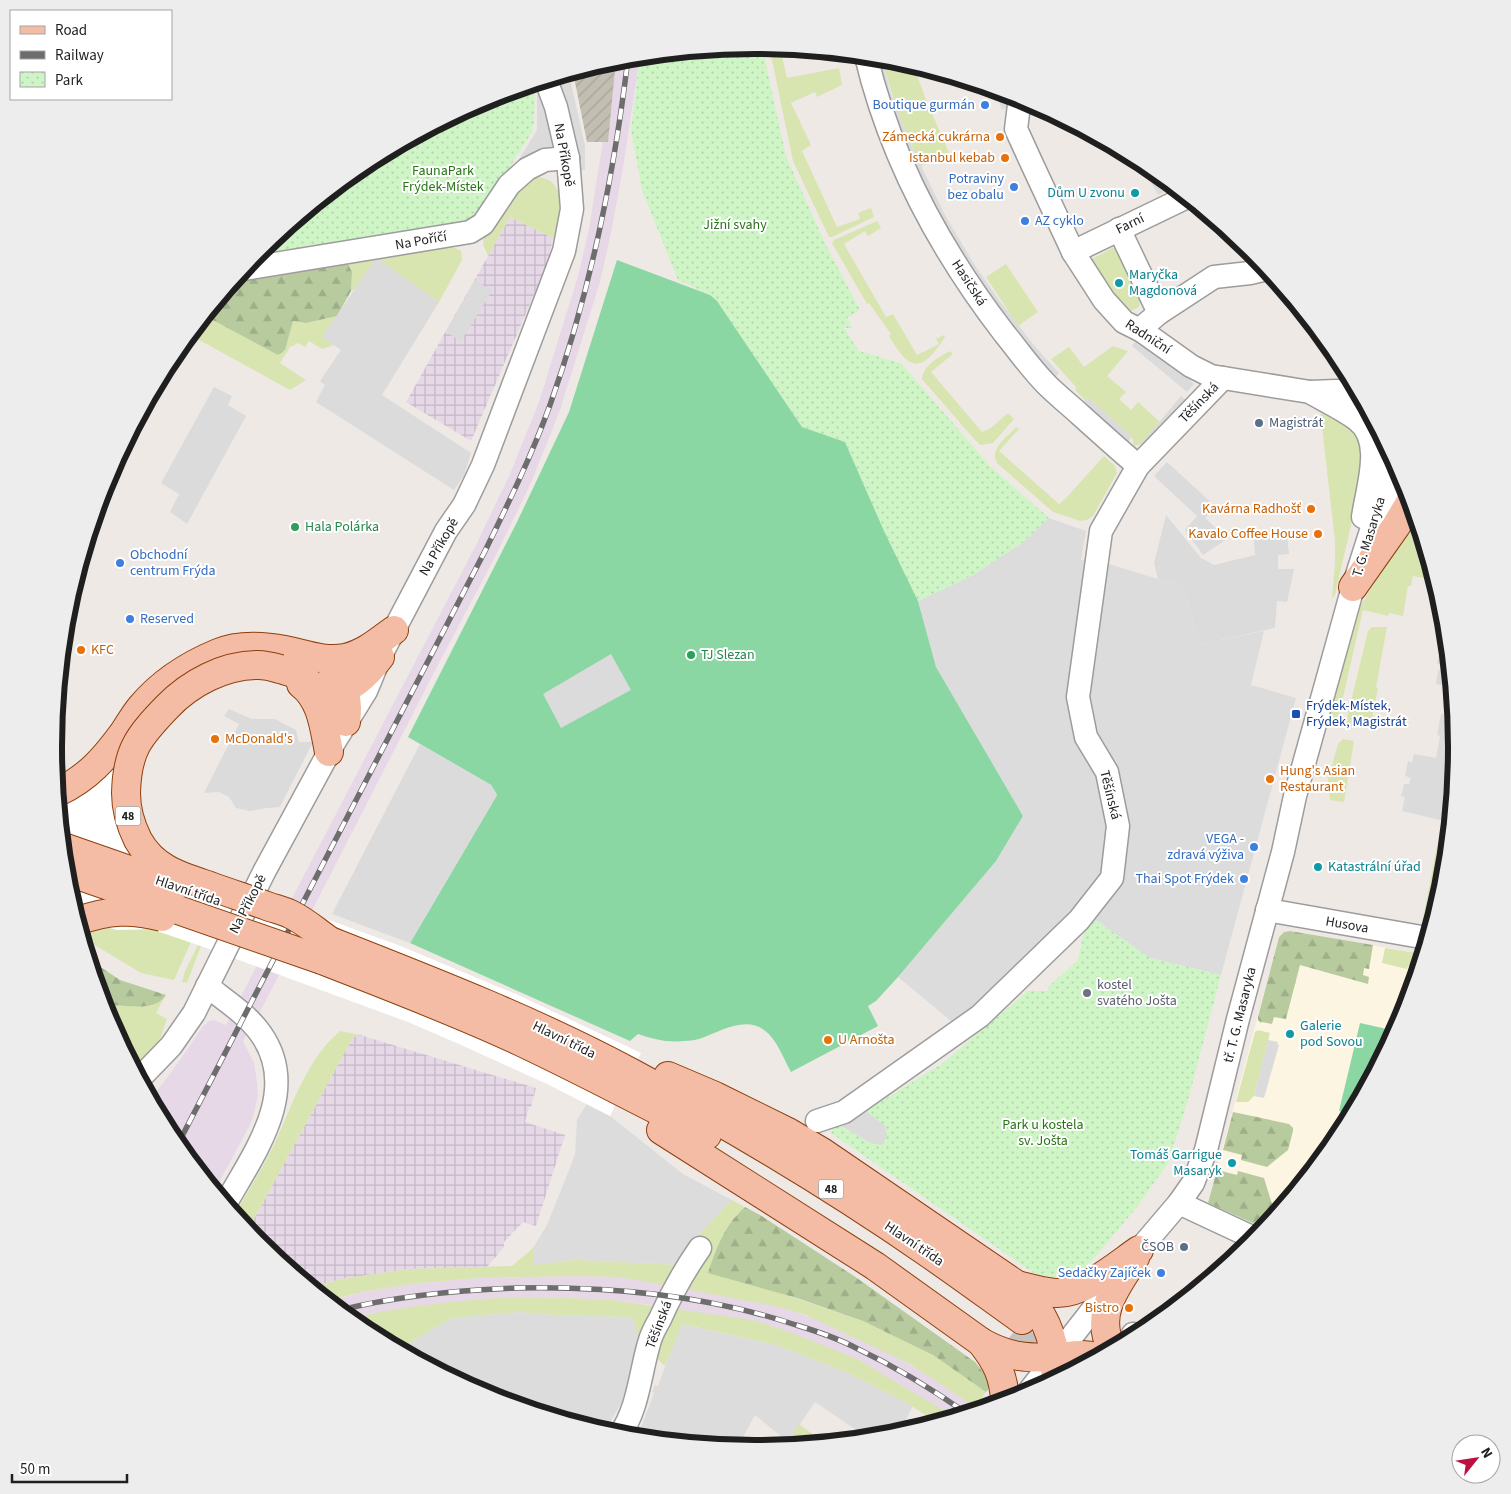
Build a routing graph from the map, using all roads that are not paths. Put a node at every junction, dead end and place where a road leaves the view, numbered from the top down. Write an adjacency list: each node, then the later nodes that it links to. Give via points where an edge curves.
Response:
1 (868, 63): 16 (street, Hasičská, via 883,115 926,212 985,309 1047,385)
2 (548, 86): 4 (street, Na Příkopě)
3 (1019, 106): 7 (street, Radniční, via 1016,129)
4 (568, 158): 8 (street, Na Poříčí, via 545,160 528,169 509,185 483,224 470,232); 21 (street, Na Příkopě, via 572,209 564,252 476,482)
5 (1181, 200): 6 (street, Farní)
6 (1119, 229): 7 (street, Farní); 10 (street, Radniční)
7 (1073, 252): 11 (street, Radniční, via 1104,300 1124,322)
8 (255, 267)
9 (1259, 270): 10 (street, via 1214,277)
10 (1159, 313): 11 (street)
11 (1142, 331): 12 (street, Radniční, via 1191,366)
12 (1223, 378): 14 (street, Radniční); 16 (street, Těšínská)
13 (1344, 381): 14 (street)
14 (1310, 392): 15 (street, Radniční); 20 (street, via 1358,420 1369,434 1373,453)
15 (1352, 393)
16 (1138, 466): 38 (street, Těšínská, via 1101,531 1078,697 1086,737 1107,772 1118,826 1112,878 1079,920 980,1016 844,1112)
17 (1391, 470): 20 (street, T. G. Masaryka)
18 (1399, 490): 20 (street, T. G. Masaryka)
19 (1406, 509): 20 (main road)
20 (1354, 587): 30 (street, tř. T. G. Masaryka, via 1295,796)
21 (394, 630): 22 (street, Na Příkopě); 23 (main road, 48, via 364,652)
22 (380, 657): 24 (main road, 48, via 366,675); 25 (street, Na Příkopě, via 366,690)
23 (298, 671): 24 (main road, 48, via 322,694 327,696); 26 (main road, via 319,710); 27 (main road, 48, via 285,650 249,646 220,652 188,667 158,689 140,708 96,767); 33 (main road, 48, bridge, via 259,665 234,667 208,677 180,694 146,729 133,751 127,773 127,810 140,844 162,866 186,878 292,915)
24 (344, 690): 25 (main road, via 348,708)
25 (346, 722): 26 (street, Na Příkopě)
26 (329, 752): 34 (street, Na Příkopě)
27 (64, 789)
28 (70, 850): 33 (main road, Hlavní třída / 48, bridge)
29 (75, 874): 33 (main road, 48, bridge)
30 (1267, 910): 32 (street, Husova); 40 (street, tř. T. G. Masaryka, via 1206,1150 1193,1183)
31 (84, 919): 33 (main road, 48, bridge, via 96,914 141,912 273,954)
32 (1422, 937)
33 (326, 951): 35 (main road, Hlavní třída / 48)
34 (207, 986): 36 (street, Na Příkopě, via 194,1013 171,1046); 39 (street, via 244,1015 261,1034 275,1068 276,1092 271,1119)
35 (470, 1008): 37 (main road, 48, via 511,1049); 37 (main road, 48, via 530,1010 569,1027)
36 (144, 1074)
37 (627, 1083): 44 (main road, 48, via 715,1096 788,1132); 45 (main road, 48); 47 (main road, 48)
38 (817, 1121)
39 (229, 1198)
40 (1179, 1203): 41 (street); 43 (street, tř. T. G. Masaryka)
41 (1248, 1235)
42 (700, 1248): 51 (street, Těšínská, via 670,1296 650,1340 640,1388)
43 (1139, 1250): 44 (main road, 48, via 1074,1290 1056,1293); 46 (main road, via 1106,1310 1106,1330); 49 (street, tř. T. G. Masaryka)
44 (1017, 1285): 49 (main road, 48, via 1046,1322)
45 (1017, 1327)
46 (1119, 1336)
47 (981, 1342): 49 (main road, 48, via 996,1350); 50 (main road, 48, via 1001,1373)
48 (1087, 1355): 49 (main road, 48)
49 (1056, 1368)
50 (1004, 1393)
51 (625, 1428)

